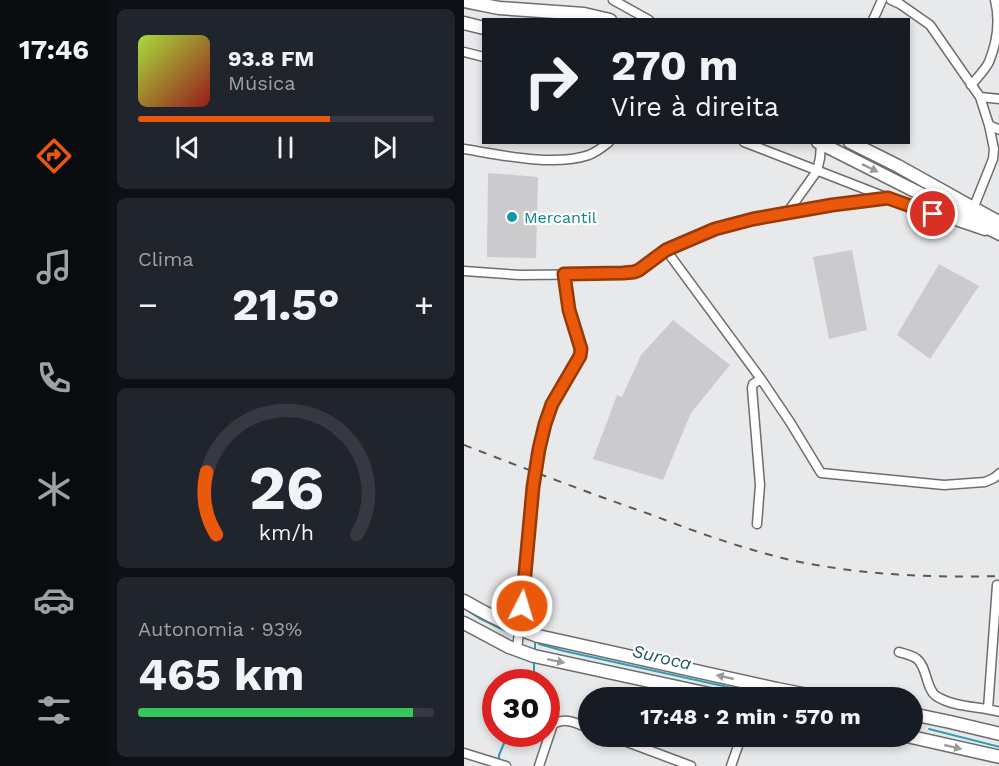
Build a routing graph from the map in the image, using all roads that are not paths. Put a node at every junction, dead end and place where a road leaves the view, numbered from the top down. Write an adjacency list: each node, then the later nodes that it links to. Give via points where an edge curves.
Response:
1 (613, 0): 7 (street)
2 (882, 0): 8 (street)
3 (891, 0): 13 (street, via 930,25)
4 (995, 0): 13 (street, via 999,23 988,63)
5 (464, 1): 6 (main road)
6 (601, 18)
7 (645, 18)
8 (874, 18)
9 (464, 23): 10 (main road)
10 (482, 28)
11 (464, 52): 12 (street)
12 (482, 56)
13 (971, 85): 14 (street)
14 (980, 97): 15 (street); 16 (street)
15 (1000, 99)
16 (989, 125): 17 (street); 26 (street, via 993,159)
17 (1000, 130)
18 (606, 144): 23 (street, via 592,154 560,160)
19 (749, 144): 24 (street)
20 (820, 144): 24 (street)
21 (822, 144): 29 (main road, one-way to 29)
22 (854, 144): 26 (main road)
23 (464, 149)
24 (817, 171): 25 (street); 27 (street)
25 (888, 198): 27 (street); 29 (street)
26 (973, 209): 28 (main road)
27 (787, 213): 30 (street, via 715,229)
28 (1000, 223)
29 (1000, 235)
30 (666, 250): 32 (street, via 634,272); 33 (street)
31 (464, 271): 32 (street)
32 (564, 274): 39 (street, via 569,310 581,349 552,404 539,449)
33 (761, 379): 34 (street, via 821,473 944,485 984,482); 35 (street, via 752,388 760,485)
34 (1000, 473)
35 (757, 524)
36 (997, 585): 44 (street)
37 (464, 601): 39 (main road)
38 (464, 622): 40 (main road)
39 (520, 630): 40 (street); 43 (main road, one-way to 39)
40 (517, 651): 42 (main road, one-way to 42)
41 (899, 652): 44 (street, via 919,661 934,695 972,708)
42 (677, 687)
43 (768, 687)
44 (988, 709): 45 (street)
45 (1000, 712)
46 (923, 716): 48 (main road)
47 (578, 724): 56 (street, via 568,720 553,724)
48 (1000, 734)
49 (923, 740): 53 (main road, one-way to 53)
50 (637, 747): 54 (street)
51 (738, 747): 58 (street)
52 (464, 753): 55 (street)
53 (1000, 758)
54 (677, 764): 57 (street)
55 (506, 766)
56 (539, 766)
57 (690, 766)
58 (731, 766)

